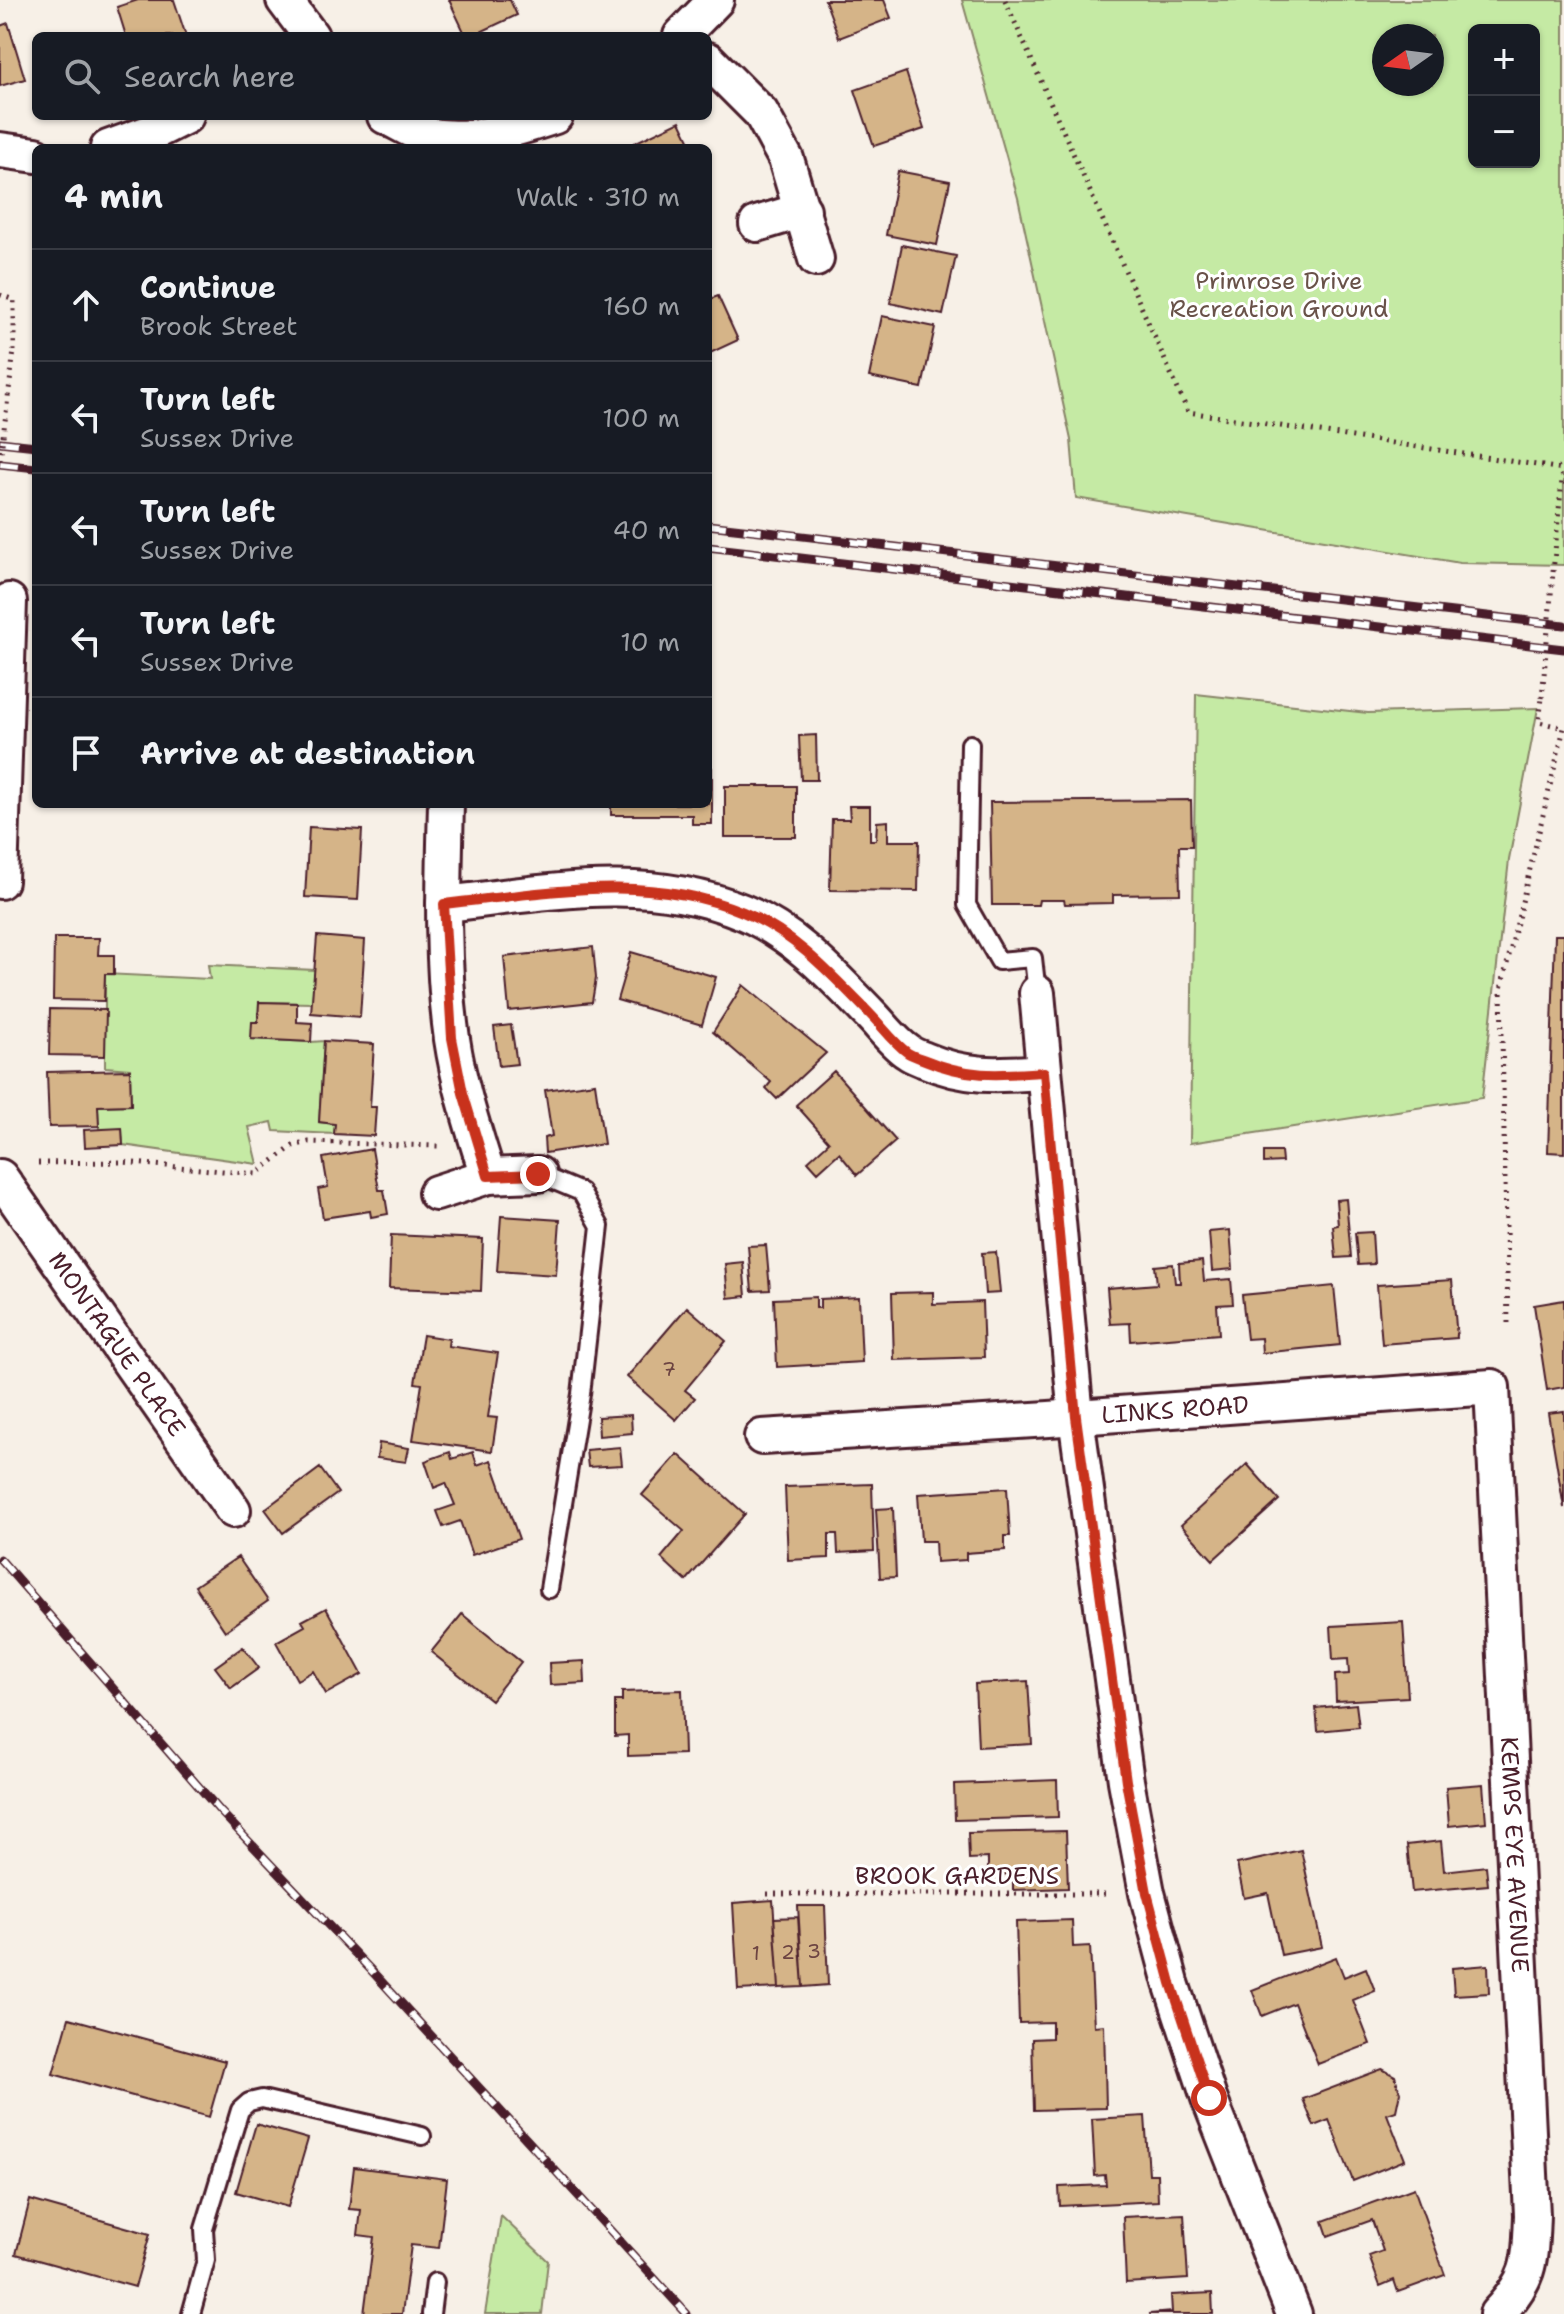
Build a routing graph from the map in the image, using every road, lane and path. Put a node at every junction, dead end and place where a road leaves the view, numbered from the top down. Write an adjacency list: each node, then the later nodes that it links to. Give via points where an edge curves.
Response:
1 (284, 0): 4 (street)
2 (716, 0): 5 (street)
3 (1005, 0): 18 (path, via 1188,412)
4 (302, 32)
5 (685, 32)
6 (712, 64): 13 (street, via 761,113 786,159)
7 (178, 120): 10 (street)
8 (393, 120): 9 (street, via 423,135 467,139)
9 (542, 120)
10 (119, 144)
11 (1, 153): 12 (street)
12 (32, 155)
13 (803, 210): 14 (street); 15 (street)
14 (757, 224)
15 (816, 259)
16 (0, 295): 17 (path, bridge, via 14,300 14,351)
17 (0, 460)
18 (1563, 469): 30 (path, bridge, via 1539,722 1564,728 1501,989)
19 (9, 601): 22 (street)
20 (970, 744): 24 (lane, via 967,905 999,961 1033,958)
21 (446, 808): 23 (street)
22 (0, 881)
23 (444, 904): 25 (street, via 579,888 690,895 782,933 908,1053 947,1069 991,1076); 26 (street, via 452,1038)
24 (1037, 993): 25 (street)
25 (1044, 1072): 32 (street)
26 (483, 1161): 27 (path, via 309,1142 293,1146 256,1174 122,1162); 28 (street); 29 (street)
27 (15, 1170): 34 (street, MONTAGUE PLACE)
28 (538, 1174): 35 (lane, via 581,1192 600,1226 581,1394)
29 (436, 1193)
30 (1508, 1323)
31 (1492, 1387): 32 (street, LINKS ROAD); 43 (street, KEMPS EYE AVENUE, via 1532,2215 1530,2261 1516,2294)
32 (1076, 1417): 33 (street, LINKS ROAD); 36 (street, via 1126,1781)
33 (762, 1437)
34 (233, 1510)
35 (549, 1589)
36 (1147, 1893): 37 (path, BROOK GARDENS); 42 (street, via 1209,2098)
37 (767, 1894)
38 (422, 2136): 40 (lane, via 262,2099 249,2102 240,2110 204,2229 206,2260)
39 (435, 2282): 41 (lane)
40 (191, 2314)
41 (431, 2314)
42 (1294, 2314)
43 (1497, 2314)

